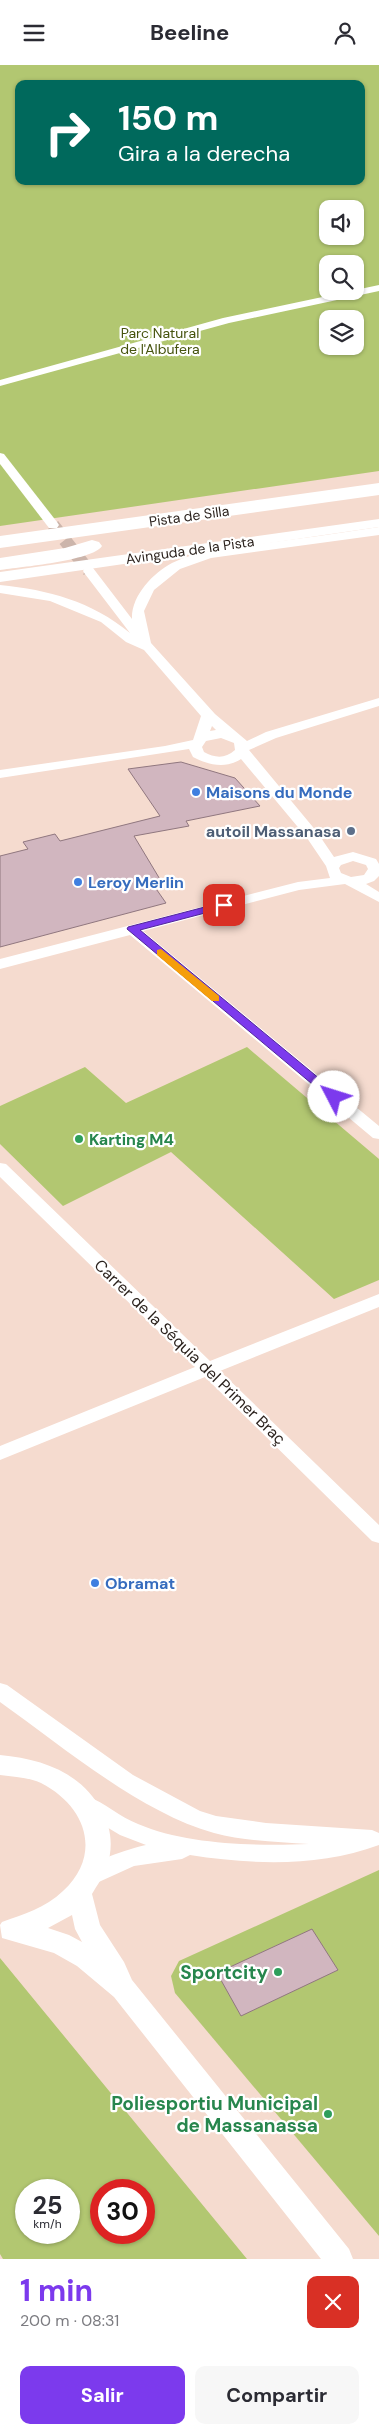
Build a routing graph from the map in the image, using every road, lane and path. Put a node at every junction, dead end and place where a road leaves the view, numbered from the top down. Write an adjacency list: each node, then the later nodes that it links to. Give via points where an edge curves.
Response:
1 (379, 287): 2 (street, via 227,320)
2 (0, 383)
3 (0, 456): 7 (street)
4 (379, 489): 7 (highway, Pista de Silla)
5 (379, 505): 11 (highway, Pista de Silla)
6 (379, 523): 16 (street, Avinguda de la Pista)
7 (50, 530): 9 (highway); 10 (highway, Pista de Silla)
8 (379, 531): 13 (street, Avinguda de la Pista)
9 (0, 534)
10 (0, 542)
11 (92, 546): 12 (highway, Pista de Silla); 14 (highway, via 69,554)
12 (0, 557)
13 (191, 560): 18 (street, via 162,577 142,599 139,617)
14 (0, 564)
15 (89, 571): 18 (street)
16 (0, 577)
17 (0, 589): 18 (street, via 50,597 81,608)
18 (146, 647): 20 (street)
19 (379, 702): 21 (street)
20 (208, 716): 21 (street); 22 (street)
21 (238, 743): 22 (street, via 220,734); 23 (street, via 237,757); 25 (street)
22 (198, 745): 23 (street, via 210,760); 24 (street)
23 (227, 761): 25 (street)
24 (0, 774)
25 (259, 774): 26 (street)
26 (319, 843): 27 (street); 28 (street)
27 (366, 858): 28 (street, via 340,859); 29 (street, via 374,865)
28 (332, 867): 30 (street, via 335,875); 31 (street)
29 (375, 873): 30 (street, via 362,881); 32 (street)
30 (347, 881): 31 (street); 33 (street)
31 (298, 886): 34 (street)
32 (379, 889)
33 (379, 898)
34 (132, 929): 35 (street); 36 (street)
35 (0, 964)
36 (379, 1134)
37 (0, 1168): 39 (street, Carrer de la Séquia del Primer Braç)
38 (379, 1300): 39 (street)
39 (209, 1370): 40 (street); 41 (street, Carrer de la Séquia del Primer Braç)
40 (0, 1453)
41 (379, 1536)
42 (0, 1691): 45 (street, via 126,1781 194,1818 266,1833)
43 (4, 1761): 44 (street, via 40,1770 63,1781)
44 (87, 1805): 46 (street, via 133,1831); 47 (street, via 98,1840 96,1859)
45 (376, 1837): 46 (street, via 349,1847 296,1853 237,1853)
46 (214, 1849): 47 (street, via 150,1851 125,1858)
47 (84, 1885): 48 (street, via 62,1908 43,1920); 49 (street, via 88,1929 115,1970)
48 (5, 1930): 49 (street, via 60,1943 86,1957)
49 (123, 1989): 50 (street)
50 (339, 2259)

